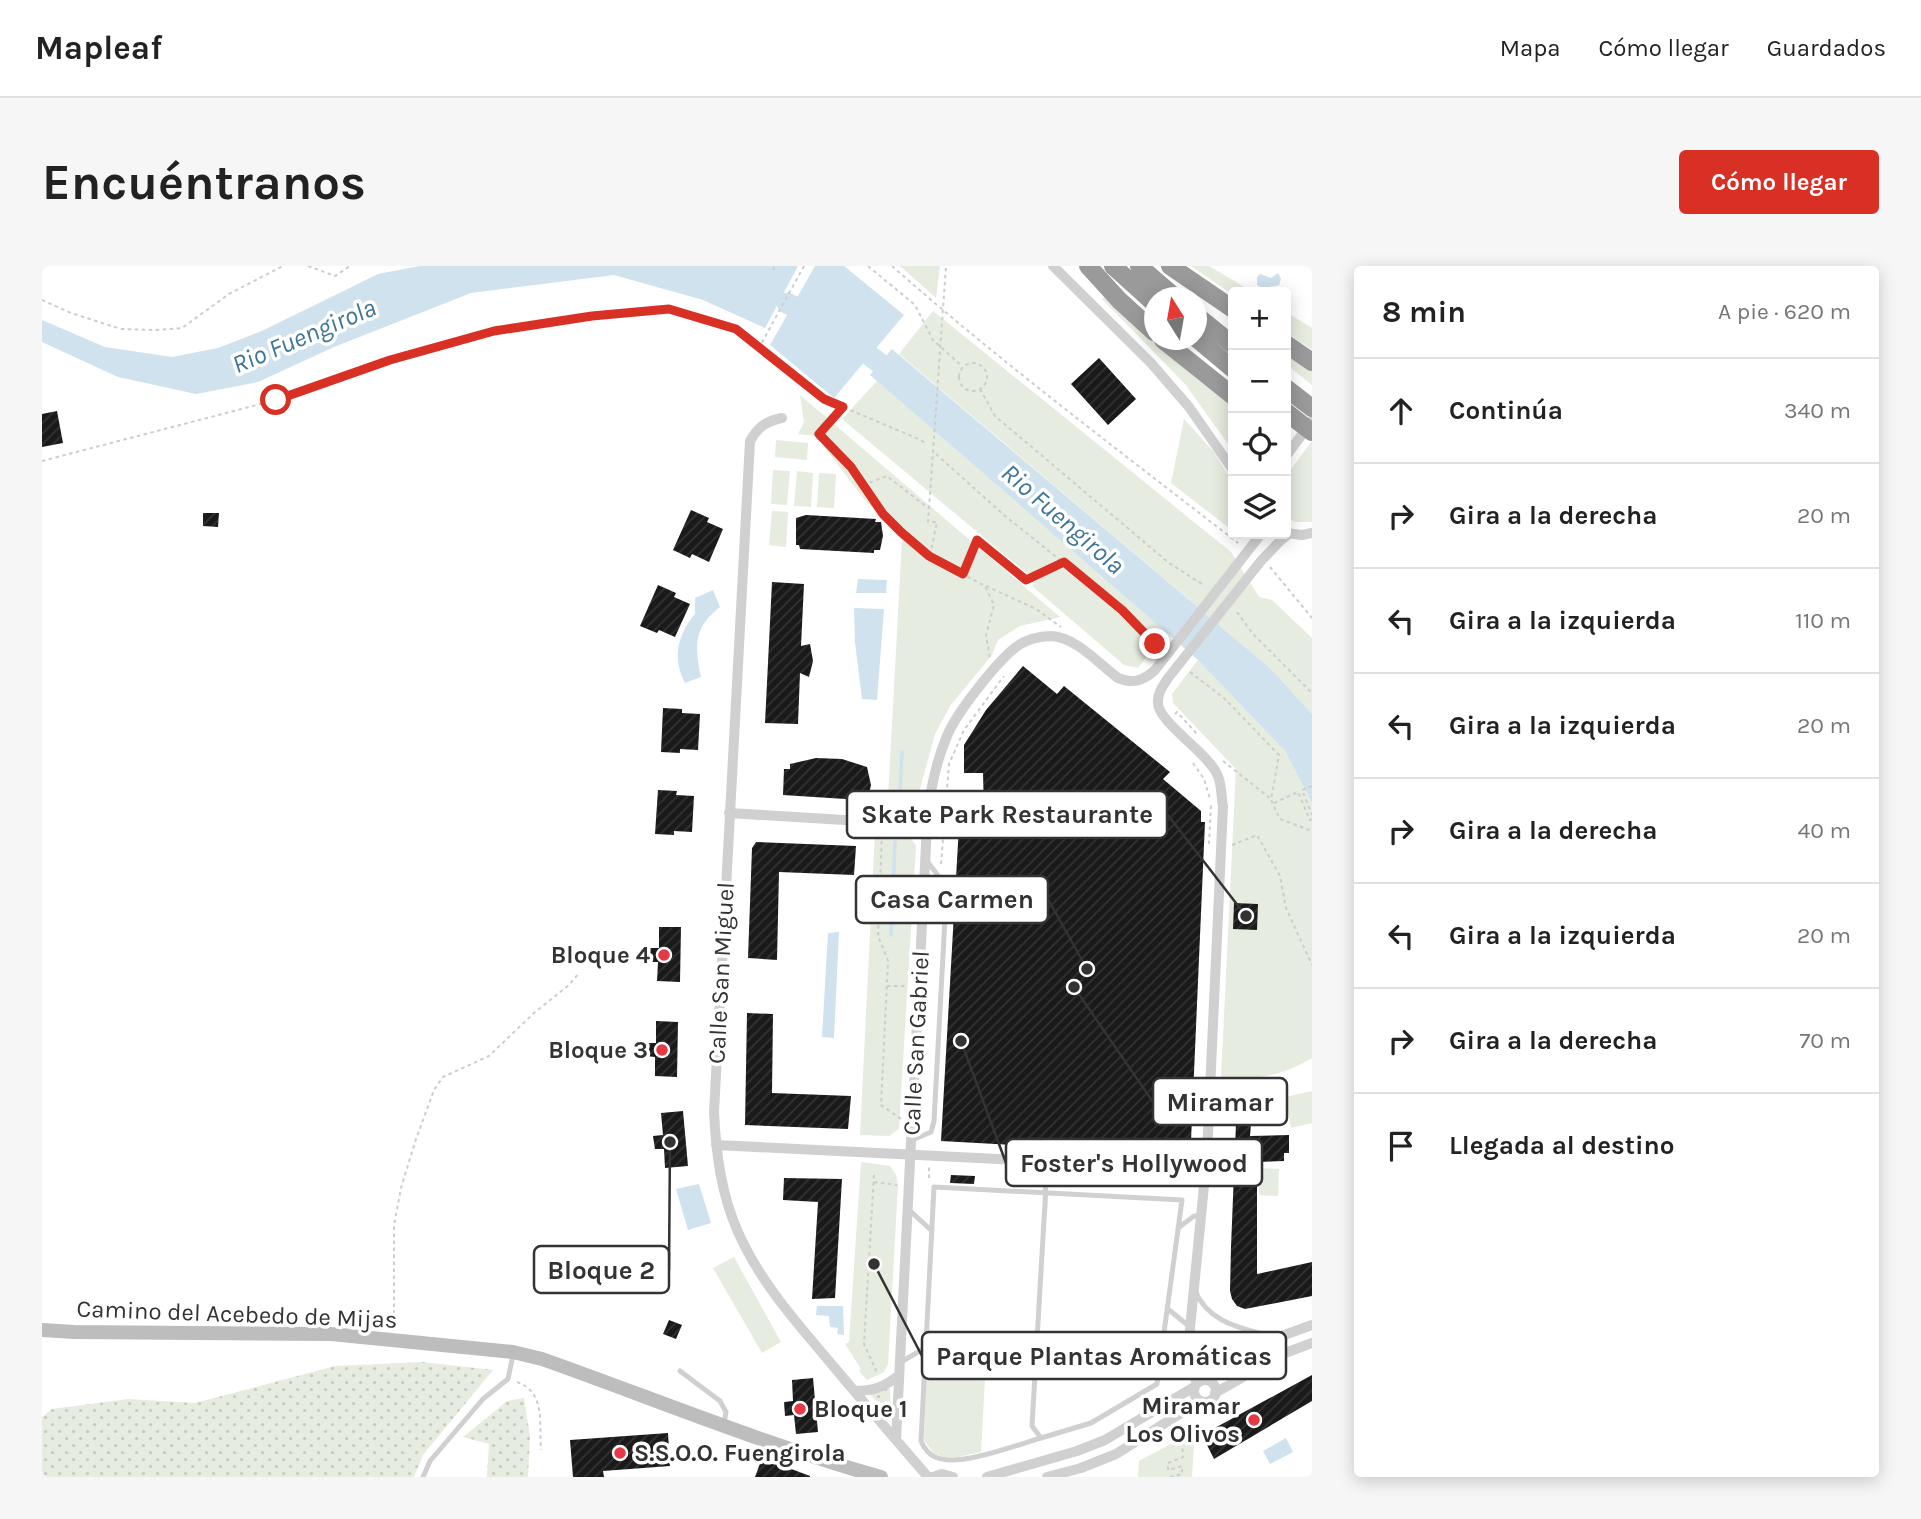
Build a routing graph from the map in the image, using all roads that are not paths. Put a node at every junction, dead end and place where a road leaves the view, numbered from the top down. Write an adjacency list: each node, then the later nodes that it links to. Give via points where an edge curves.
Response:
1 (1053, 266): 25 (street, via 1150,363)
2 (1088, 266): 9 (highway)
3 (1112, 266): 7 (highway)
4 (1139, 266): 6 (highway)
5 (1170, 266): 8 (highway)
6 (1163, 287)
7 (1144, 294)
8 (1228, 306)
9 (1144, 323)
10 (1207, 323): 11 (highway)
11 (1228, 341)
12 (1207, 347): 16 (highway)
13 (1291, 347): 15 (highway)
14 (1176, 350): 17 (highway)
15 (1312, 362)
16 (1228, 365)
17 (1228, 392)
18 (1291, 392): 19 (highway)
19 (1312, 408)
20 (1287, 413): 23 (highway)
21 (782, 418): 32 (street, Calle San Miguel, via 757,429 750,441)
22 (1312, 421): 24 (street)
23 (1312, 432)
24 (1291, 449)
25 (1228, 462)
26 (1291, 533): 27 (street)
27 (1312, 533)
28 (1254, 539): 31 (street)
29 (1258, 539): 31 (street)
30 (1282, 539): 38 (street, via 1168,678 1157,702 1218,774 1223,806)
31 (1251, 549): 33 (street, Calle San Gabriel, via 1147,677 1128,682 1118,678 1066,639 1051,636 1017,646 947,735 933,775)
32 (729, 813): 33 (street); 36 (street, Calle San Miguel)
33 (927, 825): 34 (street, Calle San Gabriel)
34 (925, 858): 35 (street, Calle San Gabriel); 35 (lane, via 946,891 946,914 934,1121 931,1132)
35 (910, 1141): 37 (street, Calle San Gabriel)
36 (716, 1144): 37 (street); 60 (street, Calle San Miguel, via 729,1208 762,1279)
37 (910, 1154): 39 (street); 43 (street, Calle San Gabriel)
38 (1207, 1155): 40 (street); 41 (street)
39 (1038, 1161): 40 (street); 42 (lane, via 1045,1172)
40 (1182, 1168): 41 (street)
41 (1204, 1185): 44 (street)
42 (1045, 1194): 45 (lane, via 1182,1200); 46 (lane, via 934,1187); 64 (lane, via 1032,1426)
43 (907, 1208): 46 (lane); 56 (street, Calle San Gabriel)
44 (1202, 1216): 45 (lane, via 1194,1216); 47 (street)
45 (1178, 1228): 48 (lane)
46 (932, 1231): 54 (lane)
47 (1195, 1289): 50 (street); 52 (lane, via 1213,1316)
48 (1168, 1309): 50 (lane); 64 (lane, via 1157,1384 1091,1423)
49 (1312, 1325): 52 (street)
50 (1190, 1327): 59 (street, via 1187,1359)
51 (42, 1330): 55 (street, Camino del Acebedo de Mijas, via 295,1333)
52 (1276, 1338): 59 (street)
53 (1312, 1343): 61 (street)
54 (925, 1348): 56 (lane); 64 (lane, via 921,1441 933,1456 958,1460)
55 (513, 1352): 63 (street, Camino del Acebedo de Mijas); 66 (lane, via 508,1379 430,1461)
56 (900, 1363): 58 (street, Calle San Gabriel)
57 (680, 1371): 63 (lane, via 720,1401 726,1412)
58 (899, 1376): 60 (street, via 886,1386); 65 (street, Calle San Gabriel)
59 (1198, 1384): 61 (street, via 1212,1384); 62 (street, via 1195,1397); 70 (street, via 1105,1440)
60 (854, 1391): 65 (street, Calle San Miguel)
61 (1215, 1392): 62 (street, via 1210,1400)
62 (1200, 1401): 71 (street, via 1116,1454)
63 (723, 1425): 67 (street, Camino del Acebedo de Mijas)
64 (1041, 1438)
65 (896, 1440): 68 (street, Calle San Miguel)
66 (424, 1477)
67 (881, 1477)
68 (931, 1477): 69 (street)
69 (953, 1477)
70 (988, 1477)
71 (1047, 1477)

